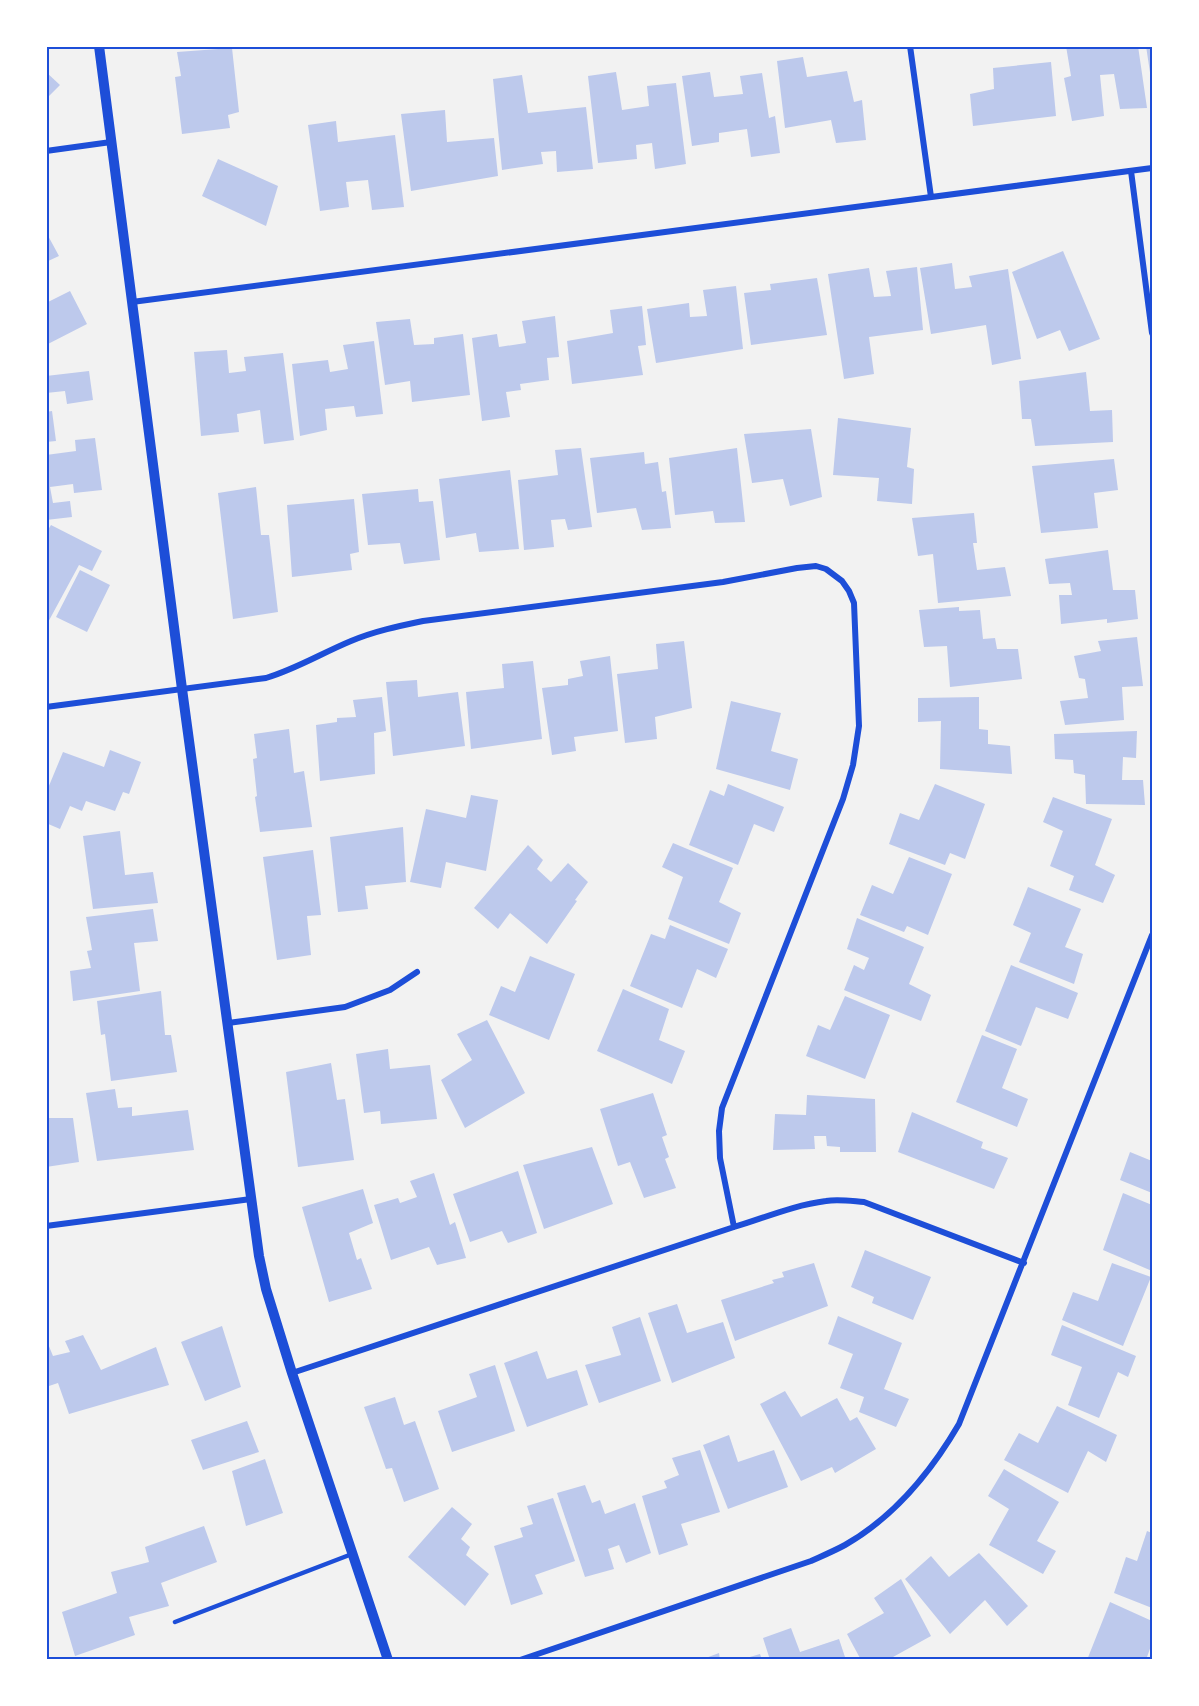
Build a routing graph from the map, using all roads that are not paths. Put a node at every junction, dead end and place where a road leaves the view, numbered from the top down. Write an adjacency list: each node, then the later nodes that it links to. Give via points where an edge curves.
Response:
1 (99, 46): 3 (street)
2 (910, 46): 7 (street)
3 (111, 142): 4 (street); 8 (street)
4 (46, 151)
5 (1152, 168): 6 (street)
6 (1131, 171): 7 (street); 9 (street)
7 (931, 197): 8 (street)
8 (132, 302): 10 (street)
9 (1152, 333)
10 (182, 689): 11 (street); 14 (street); 17 (street, via 266,678 351,641 423,621 723,582 797,568 816,567 836,575 854,603 859,726 853,765 722,1108 720,1158)
11 (46, 708)
12 (1152, 935): 18 (street)
13 (417, 972): 14 (street, via 390,990 345,1007)
14 (228, 1023): 15 (street)
15 (251, 1199): 16 (street); 19 (street, via 266,1289)
16 (46, 1226)
17 (734, 1227): 18 (street, via 826,1201 864,1202); 19 (street)
18 (1024, 1263): 23 (street, via 959,1424 920,1482 881,1520 845,1545 811,1561)
19 (292, 1374): 20 (street)
20 (353, 1553): 21 (lane); 22 (street)
21 (175, 1622)
22 (388, 1659)
23 (520, 1659)

